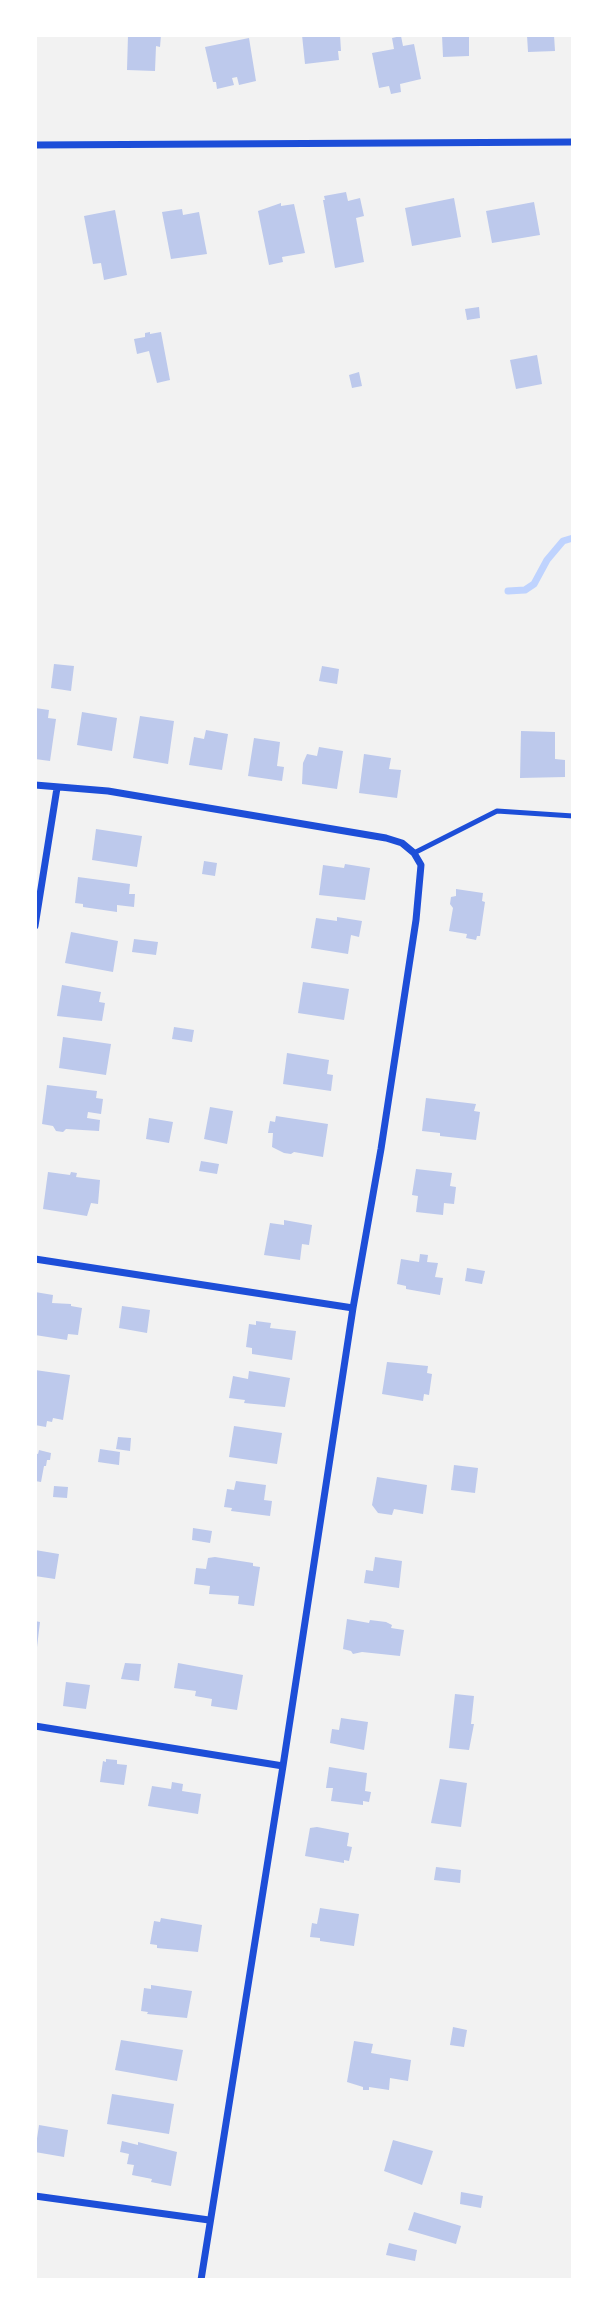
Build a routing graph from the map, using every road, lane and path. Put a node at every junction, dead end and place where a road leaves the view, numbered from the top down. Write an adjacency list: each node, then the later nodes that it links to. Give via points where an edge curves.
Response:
1 (573, 142): 2 (street)
2 (35, 145)
3 (35, 785): 4 (street)
4 (57, 788): 6 (street, via 108,791 386,838); 7 (street)
5 (573, 816): 6 (lane, via 497,811)
6 (414, 853): 9 (street, via 421,865 416,920)
7 (35, 926)
8 (35, 1259): 9 (street)
9 (353, 1308): 11 (street)
10 (35, 1726): 11 (street)
11 (283, 1766): 13 (street)
12 (35, 2196): 13 (street)
13 (209, 2220): 14 (street)
14 (201, 2280)

